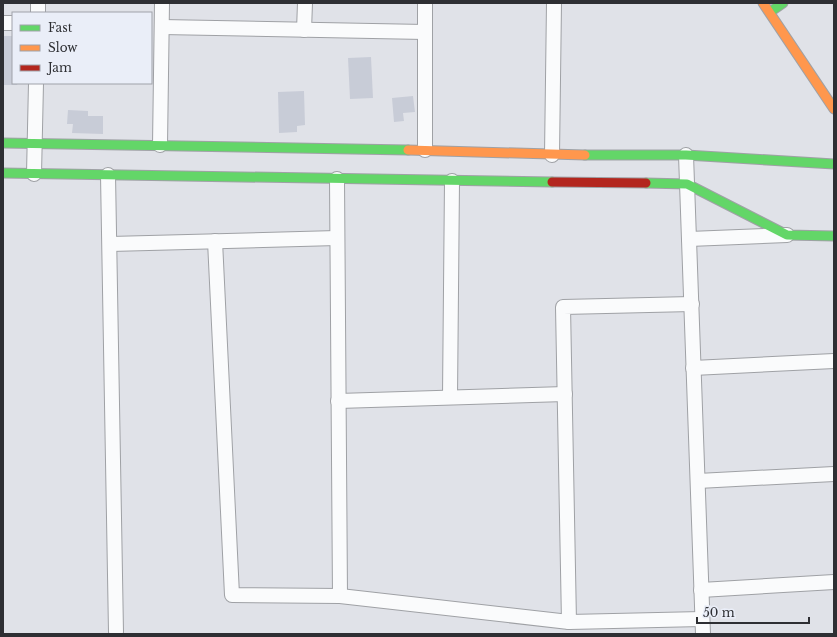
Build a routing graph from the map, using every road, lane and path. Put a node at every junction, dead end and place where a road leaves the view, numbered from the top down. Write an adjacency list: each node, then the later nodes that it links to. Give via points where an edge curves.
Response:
1 (162, 3): 8 (street)
2 (305, 3): 9 (street)
3 (425, 3): 10 (street)
4 (554, 3): 17 (street)
5 (763, 3): 7 (street)
6 (783, 3): 7 (street)
7 (770, 12): 12 (street)
8 (162, 27): 9 (street); 15 (street)
9 (304, 30): 10 (street)
10 (425, 32): 16 (street)
11 (36, 84): 14 (street)
12 (834, 109)
13 (3, 143): 14 (street)
14 (35, 143): 15 (street); 21 (street)
15 (160, 145): 16 (street)
16 (425, 150): 17 (street)
17 (552, 155): 18 (street)
18 (686, 155): 19 (street); 25 (street)
19 (834, 164)
20 (3, 173): 21 (street)
21 (34, 174): 22 (street)
22 (108, 175): 23 (street); 31 (street)
23 (337, 179): 24 (street); 28 (street)
24 (452, 181): 25 (street); 36 (street)
25 (687, 184): 26 (street); 29 (street)
26 (787, 236): 27 (street); 29 (street)
27 (834, 236)
28 (337, 238): 30 (street); 37 (street)
29 (689, 239): 32 (street)
30 (215, 241): 31 (street); 42 (street, via 232,595)
31 (110, 244): 45 (street)
32 (692, 304): 34 (street); 35 (street, via 563,307)
33 (834, 361): 34 (street)
34 (693, 368): 39 (street)
35 (565, 394): 36 (street); 44 (street)
36 (450, 397): 37 (street)
37 (338, 401): 42 (street)
38 (834, 474): 39 (street)
39 (698, 480): 41 (street)
40 (834, 582): 41 (street)
41 (701, 590): 43 (street)
42 (340, 596): 44 (street)
43 (702, 619): 44 (street); 46 (street)
44 (570, 622)
45 (116, 632)
46 (703, 634)

